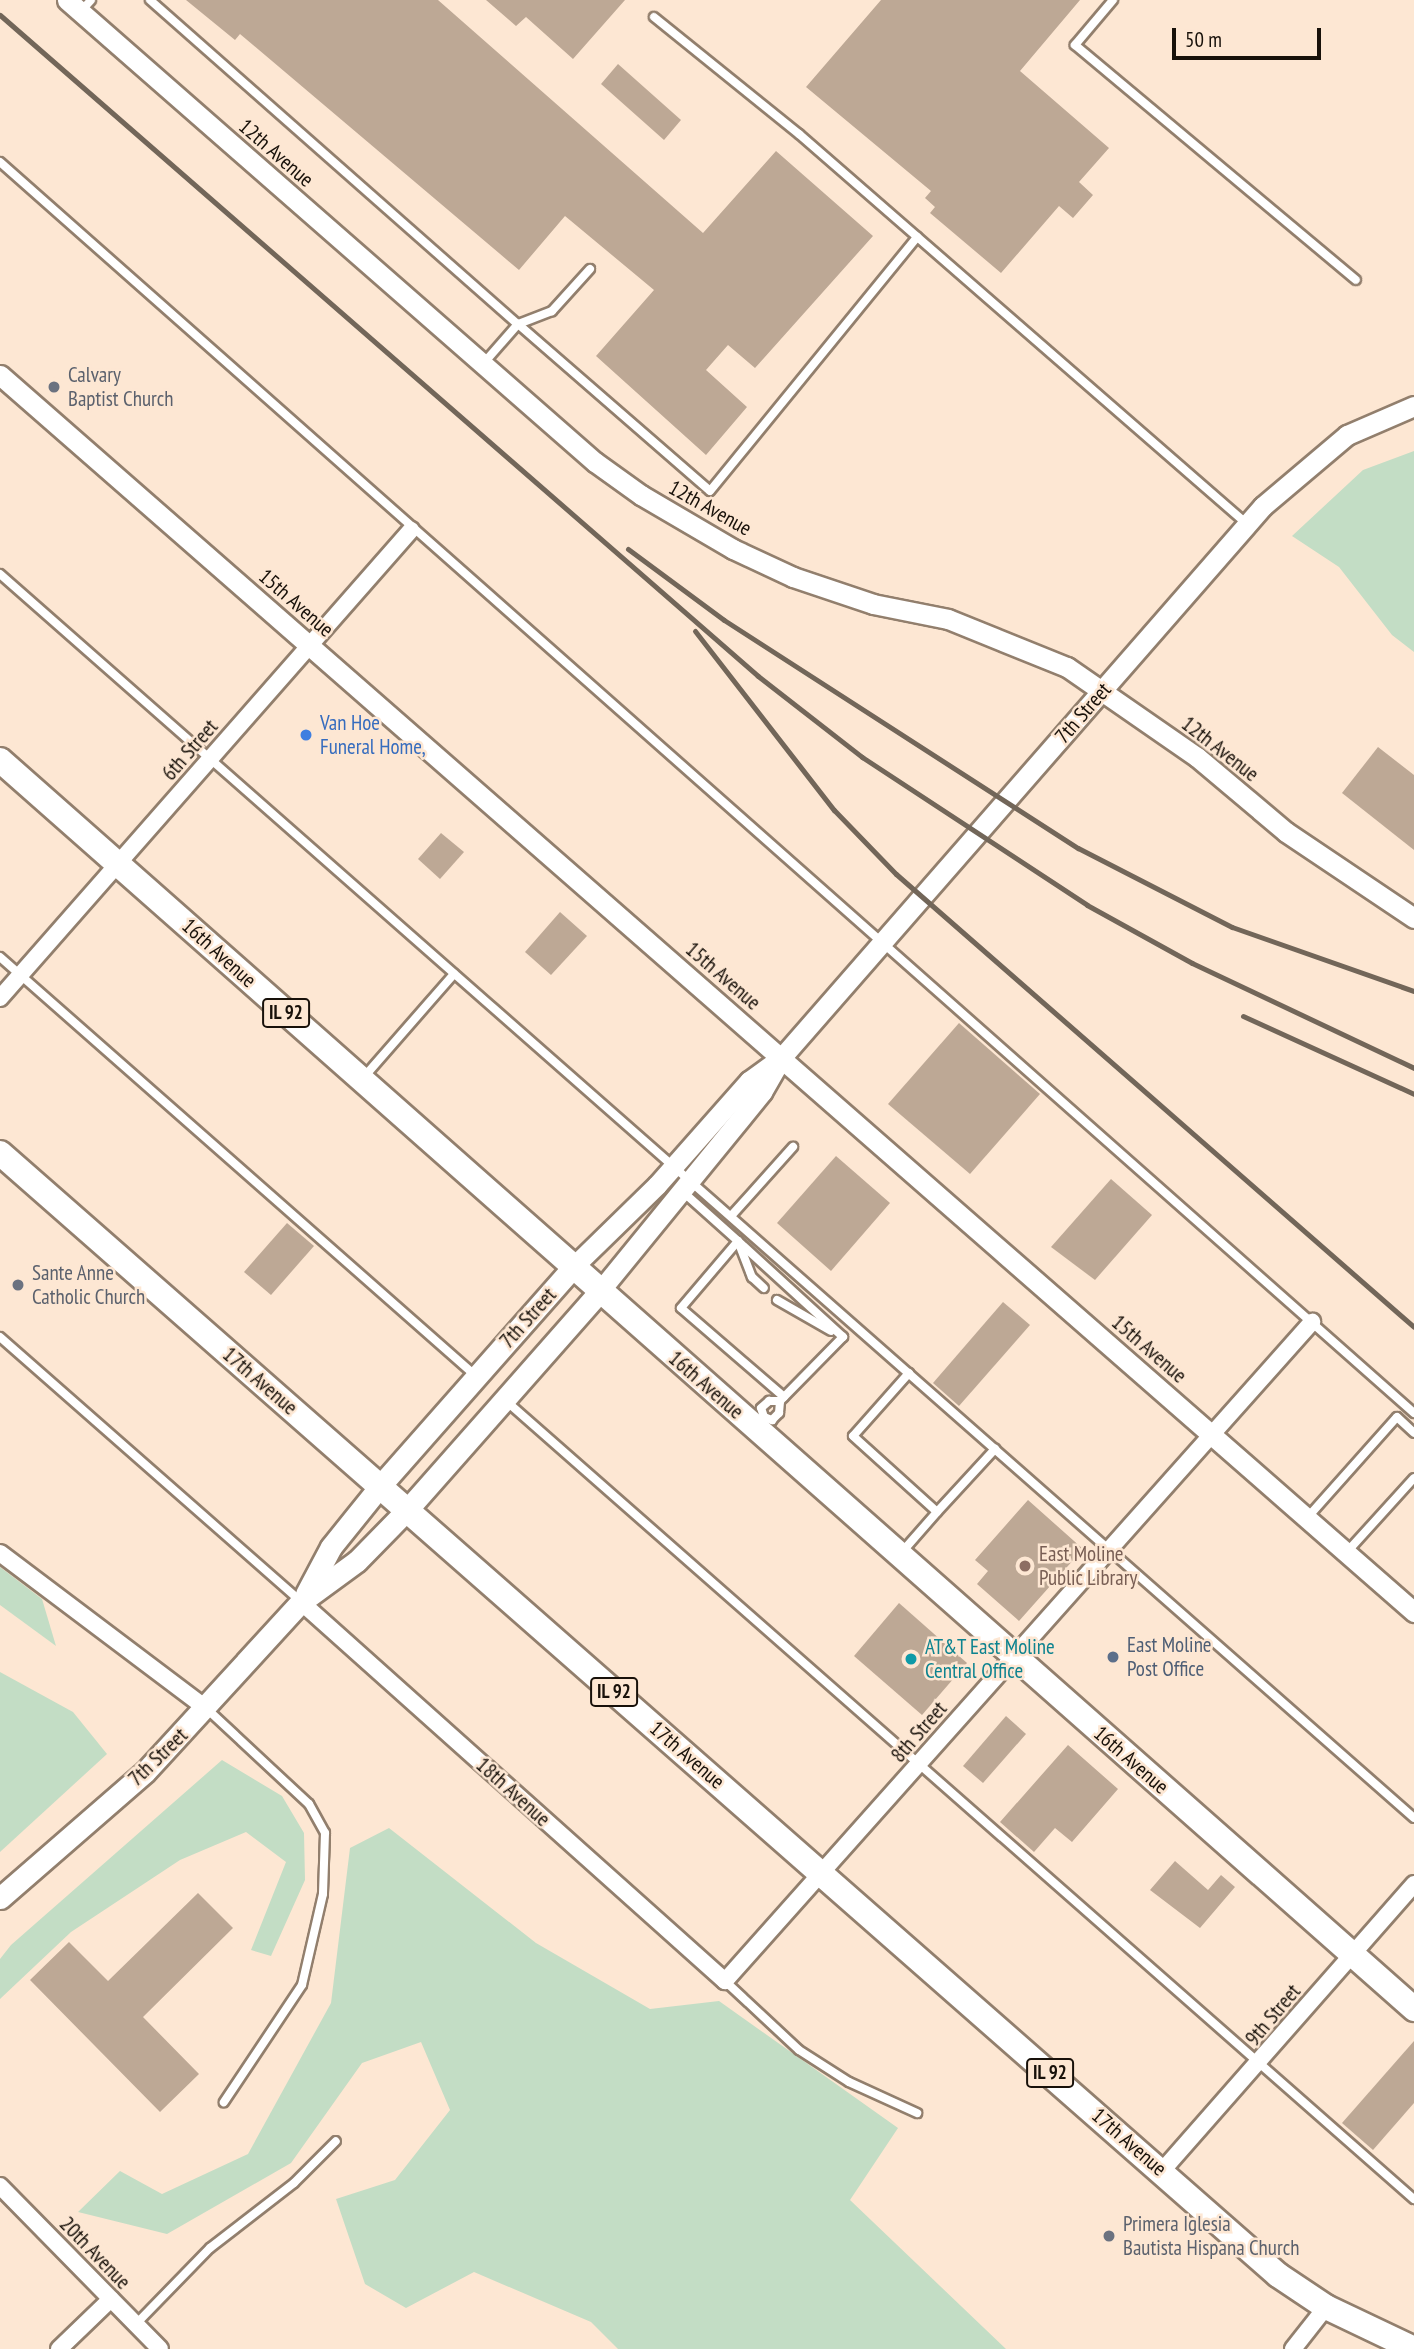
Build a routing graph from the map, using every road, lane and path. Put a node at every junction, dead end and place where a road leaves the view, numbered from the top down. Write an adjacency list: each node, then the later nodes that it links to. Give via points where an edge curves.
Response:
1 (150, 0): 9 (lane)
2 (1113, 0): 8 (lane, via 1074,45)
3 (79, 4): 10 (street, 12th Avenue)
4 (654, 17): 6 (lane)
5 (0, 163): 14 (lane)
6 (917, 237): 9 (lane, via 710,491); 13 (lane)
7 (590, 269): 9 (lane, via 552,311)
8 (1356, 280)
9 (518, 324): 10 (lane)
10 (483, 364): 17 (street, 12th Avenue, via 595,462 721,543 828,590 990,633 1067,667)
11 (0, 375): 16 (street, 15th Avenue)
12 (1414, 406): 13 (street, 7th Street, via 1347,435)
13 (1247, 524): 17 (street, 7th Street)
14 (411, 530): 16 (street, 6th Street); 22 (lane)
15 (0, 574): 18 (lane)
16 (309, 645): 18 (street, 6th Street); 27 (street, 15th Avenue)
17 (1102, 692): 21 (street, 12th Avenue, via 1197,757 1286,832); 22 (street, 7th Street)
18 (210, 759): 20 (street, 6th Street); 24 (lane)
19 (0, 760): 20 (main road, 16th Avenue / IL 92)
20 (119, 864): 25 (street, 6th Street); 28 (main road, 16th Avenue / IL 92)
21 (1414, 918)
22 (882, 944): 27 (street, 7th Street); 39 (lane)
23 (0, 957): 25 (lane)
24 (454, 974): 28 (lane); 31 (lane)
25 (20, 975): 26 (street, 6th Street); 43 (lane)
26 (0, 998)
27 (782, 1057): 31 (street, 7th Street, via 749,1081); 32 (street, 7th Street, via 762,1092); 49 (street, 15th Avenue)
28 (361, 1080): 35 (main road, 16th Avenue / IL 92)
29 (793, 1147): 33 (lane)
30 (0, 1153): 52 (main road, 17th Avenue / IL 92)
31 (673, 1166): 32 (lane); 35 (street, 7th Street)
32 (686, 1186): 33 (lane); 34 (lane); 37 (street, 7th Street)
33 (731, 1216): 42 (lane)
34 (738, 1241): 36 (lane, via 752,1277); 41 (lane); 44 (lane, via 681,1308)
35 (572, 1268): 37 (main road, 16th Avenue / IL 92); 43 (main road, 7th Street)
36 (764, 1288)
37 (600, 1292): 45 (main road, 7th Street); 47 (main road, 16th Avenue / IL 92)
38 (777, 1300): 41 (lane)
39 (1312, 1322): 46 (lane); 49 (street, 8th Street)
40 (0, 1337): 60 (lane)
41 (843, 1337): 44 (lane)
42 (909, 1373): 50 (lane); 54 (lane, via 853,1436)
43 (477, 1376): 52 (main road, 7th Street)
44 (782, 1399): 47 (lane, via 772,1420)
45 (505, 1400): 53 (main road, 7th Street); 64 (lane)
46 (1414, 1413)
47 (759, 1422): 59 (main road, 16th Avenue / IL 92)
48 (1414, 1433): 55 (lane, via 1397,1417)
49 (1211, 1434): 55 (street, 15th Avenue); 56 (street, 8th Street)
50 (995, 1449): 54 (lane); 56 (lane)
51 (1414, 1478): 58 (lane)
52 (380, 1486): 53 (main road, 17th Avenue / IL 92); 60 (main road, 7th Street, via 331,1547)
53 (407, 1510): 60 (main road, 7th Street, via 356,1561); 66 (main road, 17th Avenue / IL 92)
54 (937, 1512): 59 (lane)
55 (1307, 1518): 58 (street, 15th Avenue)
56 (1108, 1549): 62 (street, 8th Street); 65 (lane)
57 (0, 1553): 63 (street)
58 (1346, 1553): 61 (street, 15th Avenue)
59 (899, 1556): 62 (main road, 16th Avenue / IL 92)
60 (301, 1602): 63 (main road, 7th Street); 70 (street, 18th Avenue)
61 (1414, 1612)
62 (1013, 1656): 64 (street, 8th Street); 69 (main road, 16th Avenue / IL 92)
63 (207, 1709): 68 (main road, 7th Street, via 145,1772); 73 (lane, via 309,1804 325,1833 323,1894 302,1985)
64 (918, 1764): 66 (street, 8th Street); 72 (lane)
65 (1414, 1818)
66 (821, 1874): 70 (street, 8th Street); 76 (main road, 17th Avenue / IL 92)
67 (1414, 1884): 69 (street, 9th Street)
68 (0, 1898)
69 (1351, 1954): 71 (main road, 16th Avenue / IL 92); 72 (street, 9th Street)
70 (725, 1981): 74 (lane, via 799,2050 849,2082)
71 (1414, 2009)
72 (1259, 2064): 76 (street, 9th Street); 78 (lane)
73 (224, 2102)
74 (917, 2113)
75 (336, 2141): 81 (lane, via 294,2183 210,2248)
76 (1162, 2171): 80 (main road, 17th Avenue / IL 92, via 1278,2275)
77 (0, 2186): 79 (street, 20th Avenue)
78 (1414, 2199)
79 (111, 2300): 81 (street, 20th Avenue); 83 (street)
80 (1326, 2307): 82 (main road, IL 92); 85 (street)
81 (136, 2325): 84 (street, 20th Avenue)
82 (1414, 2348)
83 (59, 2349)
84 (160, 2349)
85 (1293, 2349)

